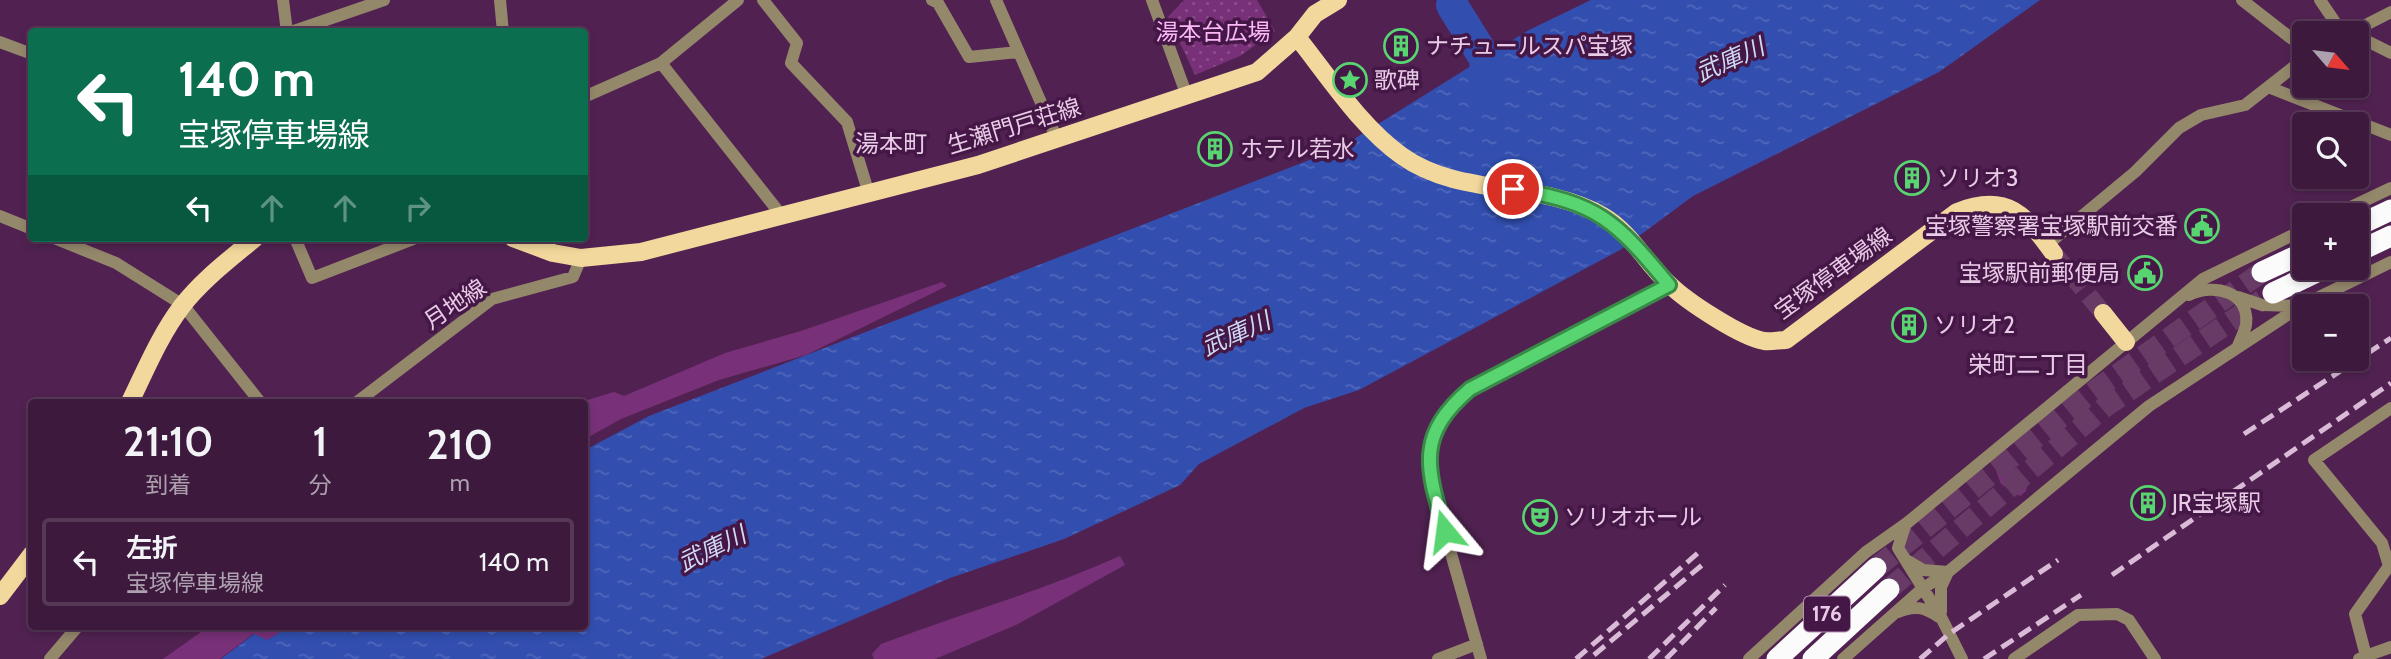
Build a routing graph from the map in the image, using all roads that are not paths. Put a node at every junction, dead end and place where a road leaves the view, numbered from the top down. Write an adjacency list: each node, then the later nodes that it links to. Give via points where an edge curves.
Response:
1 (283, 0): 15 (street)
2 (384, 0): 16 (street)
3 (500, 0): 17 (street)
4 (738, 0): 25 (street)
5 (762, 0): 33 (street, via 797,43 791,63 847,122)
6 (932, 0): 23 (street, via 969,57)
7 (996, 0): 23 (street)
8 (1152, 0): 29 (street)
9 (2242, 0): 19 (street)
10 (2320, 0): 13 (street)
11 (1333, 1): 18 (main road, 生瀬門戸荘線, via 1315,14)
12 (2391, 12): 14 (street)
13 (2335, 21)
14 (2370, 23)
15 (288, 28)
16 (302, 28)
17 (503, 28)
18 (1297, 37): 29 (main road, 生瀬門戸荘線, via 1257,72); 54 (main road, 宝塚停車場線, via 1381,139 1405,158 1464,181 1573,201 1627,234)
19 (2292, 39)
20 (0, 42): 22 (street)
21 (2370, 42): 24 (street)
22 (28, 52)
23 (1018, 52): 31 (street)
24 (2391, 53)
25 (660, 63): 28 (street); 37 (street)
26 (2292, 68): 27 (street)
27 (2268, 87): 30 (street); 48 (street, via 2245,105 2201,115 2179,128)
28 (588, 95)
29 (1187, 96): 31 (main road, 生瀬門戸荘線)
30 (2391, 135)
31 (1057, 139): 33 (main road, 生瀬門戸荘線)
32 (2391, 188): 34 (street)
33 (869, 194): 37 (main road, 生瀬門戸荘線)
34 (2359, 203)
35 (2391, 210): 38 (highway)
36 (0, 216): 39 (street)
37 (782, 216): 49 (main road, 生瀬門戸荘線, via 641,252)
38 (2369, 220)
39 (28, 227)
40 (2292, 235): 58 (street, via 2203,279)
41 (2391, 236): 47 (highway)
42 (68, 242): 59 (street, via 116,263)
43 (251, 242): 59 (main road)
44 (297, 242): 45 (street, via 312,278)
45 (406, 242)
46 (524, 242): 49 (main road, 生瀬門戸荘線)
47 (2369, 246)
48 (2050, 249): 54 (main road, 宝塚停車場線, via 2015,212 1981,202 1957,212 1786,340 1764,341 1739,330)
49 (581, 258): 67 (street, 月地線, via 573,277 492,299)
50 (2292, 258): 52 (highway)
51 (2391, 262): 56 (street)
52 (2262, 272)
53 (2300, 280): 55 (highway)
54 (1669, 285): 80 (street, via 1470,389 1435,429 1428,453 1431,483)
55 (2273, 293)
56 (2326, 294)
57 (2238, 297): 58 (street, via 2213,288); 60 (street); 64 (street, via 2244,304 2246,325)
58 (2184, 298): 63 (street)
59 (183, 305): 65 (main road, via 159,341); 66 (street)
60 (2292, 306)
61 (2292, 312): 64 (street)
62 (2103, 313): 63 (main road)
63 (2126, 342): 69 (street)
64 (2238, 347): 73 (street, via 2095,448)
65 (131, 399)
66 (258, 399)
67 (361, 399)
68 (2391, 408): 82 (street, via 2314,460 2382,543 2389,566 2355,614)
69 (1907, 523): 70 (street, via 1898,541); 86 (street, via 1866,552)
70 (1901, 554): 73 (street, via 1923,570); 75 (street)
71 (28, 559): 76 (main road)
72 (1876, 568): 87 (highway, 176)
73 (1948, 572): 75 (street); 78 (street, via 1941,587)
74 (1889, 589): 88 (highway, 176)
75 (1922, 589): 77 (street); 78 (street)
76 (0, 596)
77 (1891, 615): 78 (street, via 1909,607 1925,607); 89 (street)
78 (1942, 619): 90 (street)
79 (75, 630): 83 (street)
80 (1477, 644): 84 (street); 85 (street)
81 (2391, 648): 82 (street)
82 (2362, 657)
83 (50, 659)
84 (1438, 659)
85 (1481, 659)
86 (1749, 659)
87 (1777, 659)
88 (1813, 659)
89 (1843, 659)
90 (1962, 659)
91 (2014, 659): 92 (street, via 2078,615 2118,614 2129,620)
92 (2155, 659)

